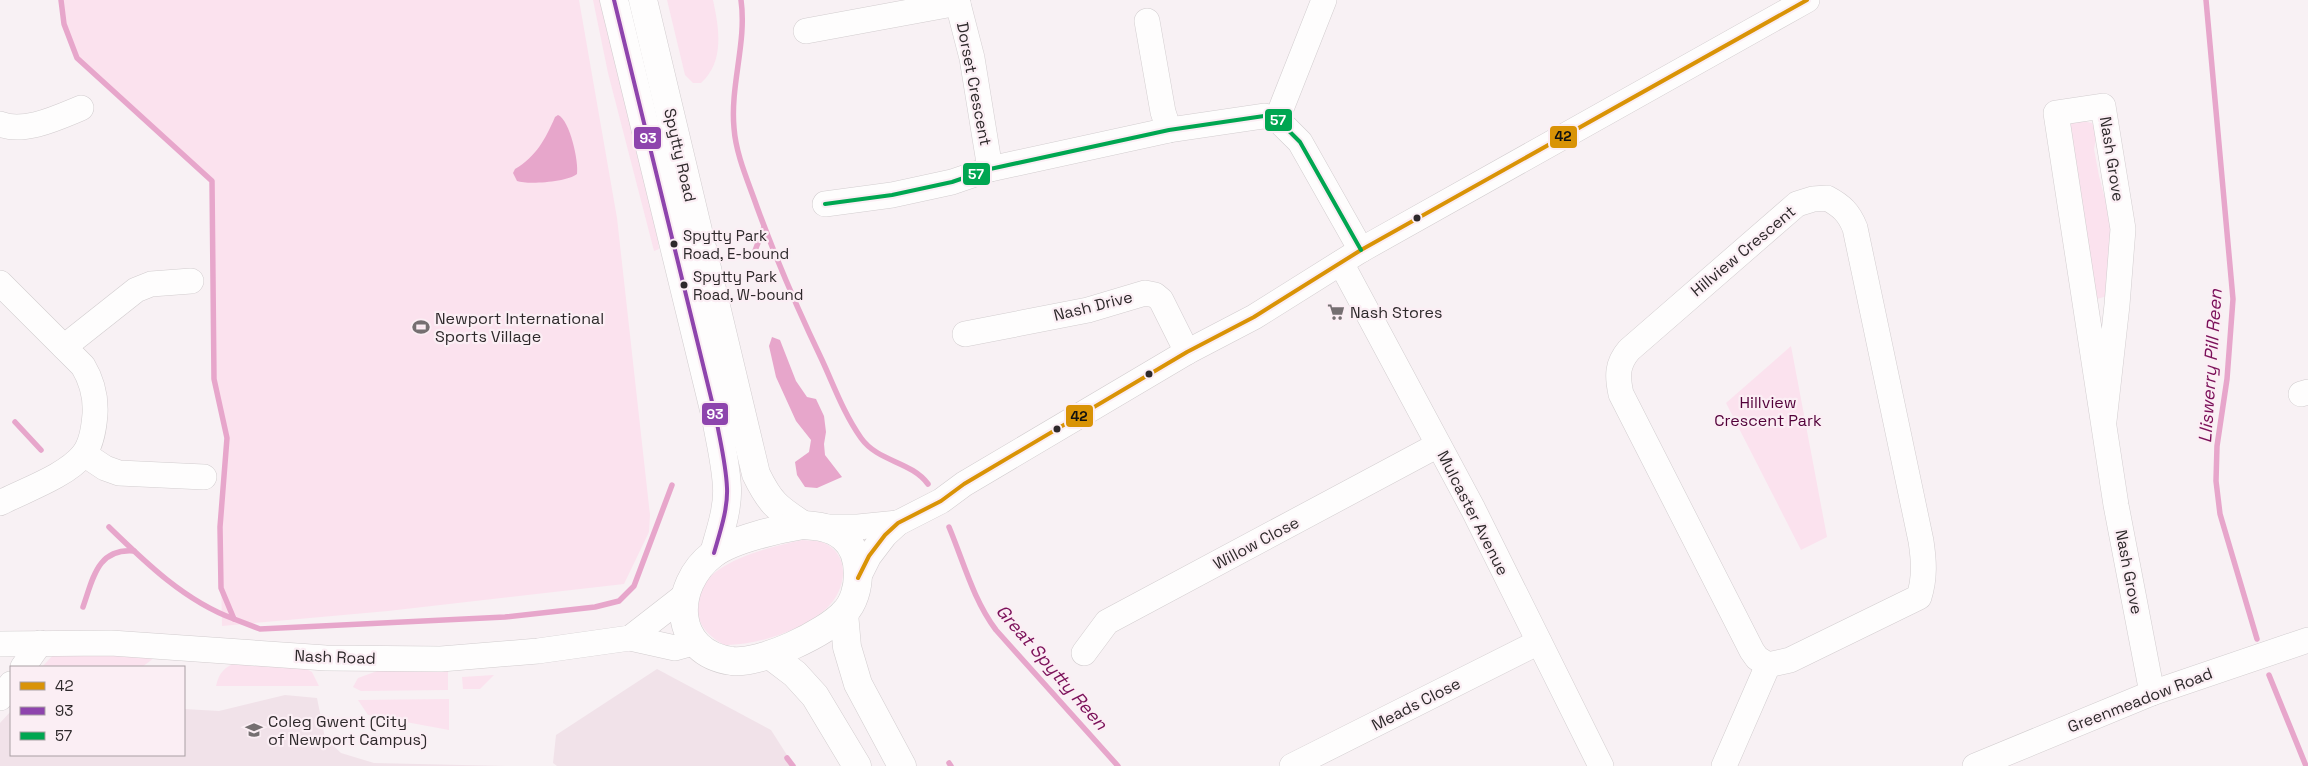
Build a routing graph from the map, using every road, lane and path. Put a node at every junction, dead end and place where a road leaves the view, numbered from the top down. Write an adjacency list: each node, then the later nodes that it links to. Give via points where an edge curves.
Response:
1 (614, 0): 27 (main road, Spytty Road, via 724,461 725,512)
2 (643, 0): 26 (main road, Spytty Road, via 756,474 767,498 780,511)
3 (1324, 0): 9 (street)
4 (1807, 0): 14 (street)
5 (957, 1): 7 (street); 12 (street, Dorset Crescent, via 972,58)
6 (1147, 21): 11 (street)
7 (806, 31)
8 (81, 108): 10 (street, via 48,122 26,126)
9 (1277, 119): 11 (street, via 1243,117); 14 (street, Mulcaster Avenue, via 1300,142)
10 (0, 124)
11 (1169, 130): 12 (street)
12 (990, 169): 13 (street, via 952,182 892,195)
13 (825, 204)
14 (1351, 257): 19 (street, via 1254,317); 21 (street, Mulcaster Avenue)
15 (191, 281): 18 (street, via 151,284 136,290)
16 (0, 283): 18 (street)
17 (965, 334): 19 (street, Nash Drive, via 1088,310 1145,293 1161,300)
18 (64, 346): 22 (street, via 83,366 94,392 94,423)
19 (1187, 352): 25 (street, via 964,484 941,501)
20 (2104, 421): 20 (street, Nash Grove, via 2056,113 2103,106 2123,229); 42 (street, Nash Grove, via 2116,504)
21 (1438, 446): 33 (street, Mulcaster Avenue); 37 (street, Willow Close, via 1107,622)
22 (84, 454): 23 (street, via 119,473); 24 (street, via 56,475)
23 (204, 477)
24 (0, 503)
25 (898, 523): 26 (street, via 858,527); 28 (street, via 869,556)
26 (812, 526): 27 (main road, via 747,539); 28 (main road, via 844,538 853,549)
27 (714, 553): 29 (main road, via 690,578)
28 (858, 578): 30 (main road, via 855,598)
29 (684, 596): 31 (street, Nash Road); 35 (main road, via 685,621)
30 (844, 613): 38 (main road, via 821,630); 45 (main road, via 847,647 858,684)
31 (630, 638): 34 (street, Nash Road, via 538,651 441,659 326,658 168,646); 35 (street, Nash Road, via 675,648)
32 (2308, 640): 42 (street, Greenmeadow Road)
33 (1539, 642): 46 (street, Meads Close); 47 (street, Mulcaster Avenue)
34 (40, 643): 36 (street, Nash Road); 40 (street)
35 (694, 643): 38 (main road, via 714,656 733,661)
36 (0, 644)
37 (1084, 653)
38 (770, 655): 44 (main road, via 795,674 815,696)
39 (1768, 665): 39 (street, Hillview Crescent, via 1790,660 1919,597 1923,584 1923,555 1855,228 1849,214 1827,198 1797,204 1629,350 1618,369 1621,394 1752,651); 48 (street)
40 (24, 666)
41 (10, 685): 43 (street)
42 (2152, 693): 49 (street, Greenmeadow Road)
43 (0, 698)
44 (857, 766)
45 (902, 766)
46 (1292, 766)
47 (1601, 766)
48 (1724, 766)
49 (1975, 766)

